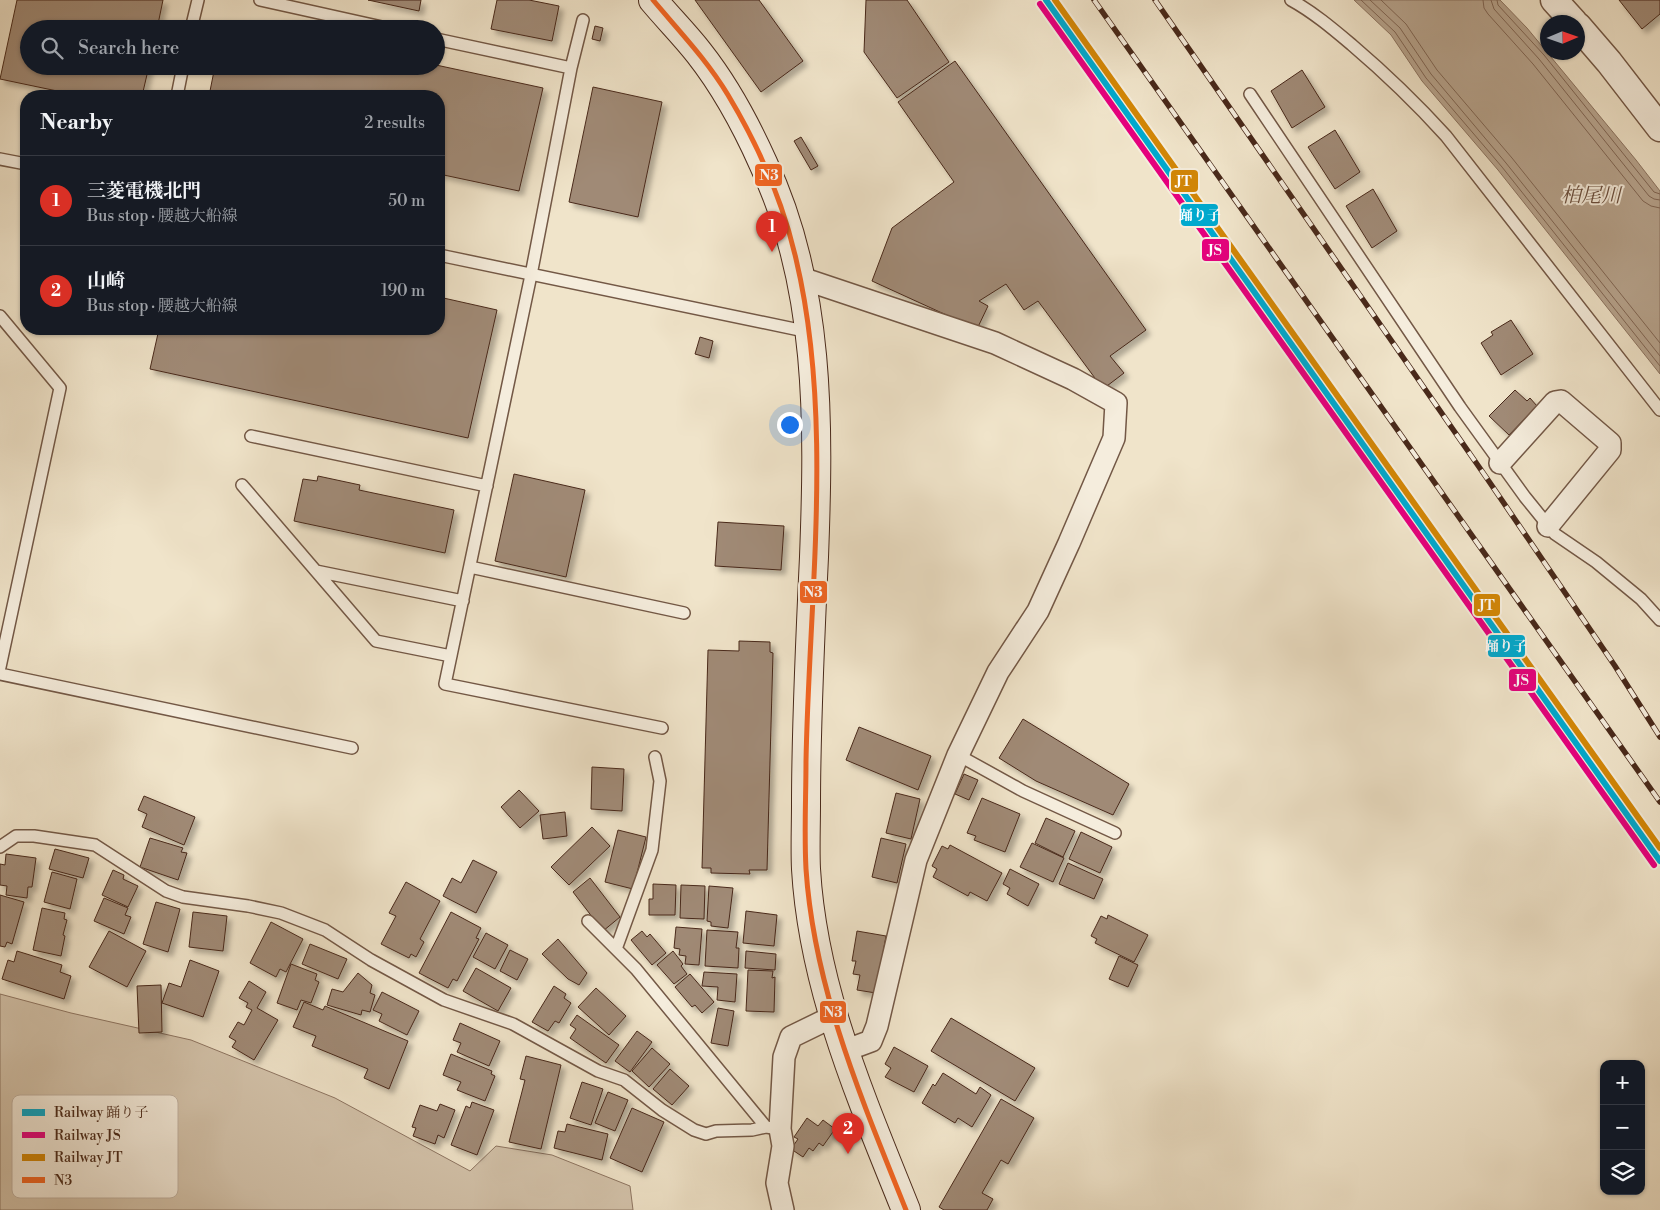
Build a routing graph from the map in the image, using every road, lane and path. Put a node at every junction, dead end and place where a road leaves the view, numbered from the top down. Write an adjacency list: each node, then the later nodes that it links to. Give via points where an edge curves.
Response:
1 (198, 0): 7 (lane)
2 (260, 0): 8 (lane)
3 (653, 0): 21 (main road, via 700,54 733,105 764,164 787,226)
4 (1291, 0): 24 (lane, via 1333,29 1381,70 1441,130)
5 (1554, 0): 6 (street)
6 (1568, 15)
7 (193, 20)
8 (350, 20)
9 (583, 20): 12 (lane)
10 (1585, 34): 16 (street)
11 (445, 41): 12 (lane)
12 (571, 68): 20 (lane)
13 (181, 75): 14 (lane)
14 (178, 90)
15 (1250, 94): 26 (lane)
16 (1660, 128)
17 (0, 159): 18 (lane)
18 (20, 163)
19 (445, 256): 20 (lane)
20 (532, 274): 23 (lane); 28 (lane)
21 (801, 278): 23 (main road); 40 (street, via 995,343 1116,403 1114,438 1038,611 998,672)
22 (0, 316): 36 (lane, via 60,388)
23 (810, 333): 46 (main road, via 816,415 806,869 814,938)
24 (1660, 410)
25 (251, 436): 28 (lane)
26 (1500, 462): 29 (lane); 29 (street, via 1555,402 1561,401 1610,443 1610,450)
27 (242, 484): 31 (lane)
28 (487, 486): 30 (lane)
29 (1548, 526): 34 (lane, via 1641,599)
30 (470, 567): 32 (lane); 33 (lane)
31 (316, 571): 32 (lane); 35 (lane, via 376,641)
32 (463, 601): 35 (lane)
33 (684, 613)
34 (1660, 620)
35 (451, 656): 38 (lane, via 446,684)
36 (0, 666)
37 (0, 674): 39 (lane)
38 (662, 728)
39 (352, 748)
40 (958, 755): 42 (lane, via 1023,790); 47 (street, via 916,860 877,1026 871,1041)
41 (655, 757): 45 (lane, via 660,780 652,850)
42 (1115, 832)
43 (0, 847): 48 (lane, via 16,836 94,845 166,891 183,897 281,913 325,930 371,960 444,1000 513,1024 598,1071 624,1080 694,1130 706,1134)
44 (588, 921): 45 (lane)
45 (616, 949): 48 (lane)
46 (834, 1016): 47 (main road); 48 (street, via 791,1037 784,1056)
47 (844, 1051): 50 (main road)
48 (773, 1128): 49 (street, via 783,1146 777,1183)
49 (783, 1210)
50 (906, 1210)

